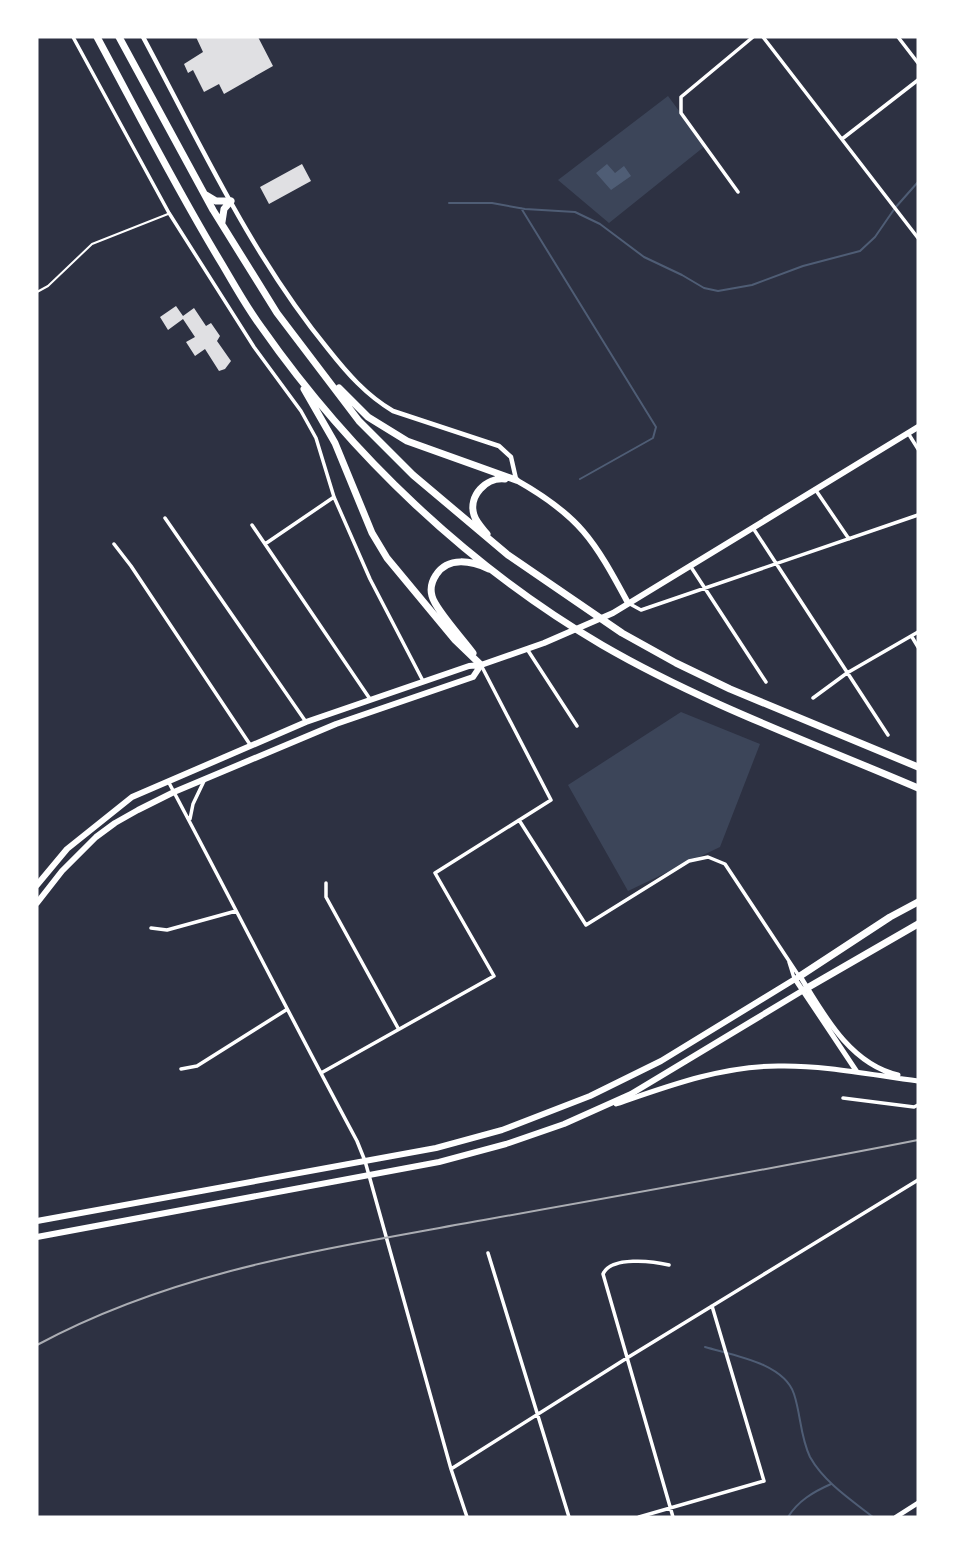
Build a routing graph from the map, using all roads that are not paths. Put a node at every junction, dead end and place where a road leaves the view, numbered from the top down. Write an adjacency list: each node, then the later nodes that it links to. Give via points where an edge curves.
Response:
1 (73, 37): 14 (street)
2 (97, 37): 19 (highway, via 193,216 260,327)
3 (118, 37): 12 (highway)
4 (143, 37): 13 (street)
5 (753, 37): 11 (street, via 681,97 681,113)
6 (763, 37): 10 (street)
7 (898, 37): 8 (street)
8 (918, 63)
9 (918, 80): 10 (street)
10 (842, 139): 16 (street)
11 (738, 192)
12 (204, 194): 13 (highway, via 216,201); 15 (highway)
13 (231, 201): 15 (highway, via 224,209); 23 (street, via 269,269 316,335 366,393 393,411 499,446 511,457)
14 (169, 213): 17 (lane, via 92,244); 25 (street, via 301,411 316,438)
15 (223, 226): 18 (highway, via 276,313)
16 (918, 238)
17 (37, 292)
18 (317, 366): 23 (highway, via 368,417 408,441); 33 (highway, via 359,421 412,475)
19 (293, 370): 36 (highway, via 388,478); 43 (highway, via 335,443 387,558)
20 (918, 427): 21 (main road)
21 (908, 433): 22 (street); 24 (main road)
22 (918, 449)
23 (516, 480): 33 (highway, via 499,478 483,485 473,507 478,523); 38 (main road, via 578,524)
24 (815, 489): 29 (main road); 30 (street)
25 (334, 497): 32 (street); 46 (street)
26 (918, 514): 30 (street)
27 (165, 518): 49 (street)
28 (252, 525): 32 (street)
29 (753, 528): 34 (street); 35 (main road)
30 (849, 539): 34 (street)
31 (114, 544): 52 (street)
32 (265, 544): 48 (street)
33 (508, 555): 53 (highway, via 582,608 676,663)
34 (775, 563): 37 (street); 44 (street)
35 (691, 566): 37 (street); 38 (main road)
36 (510, 584): 43 (highway, via 487,568 459,561 444,565 433,580 435,605); 56 (highway, via 655,674)
37 (704, 589): 38 (street, via 641,610); 45 (street)
38 (628, 603): 42 (main road)
39 (918, 632): 40 (street)
40 (911, 636): 41 (street); 44 (street)
41 (918, 647)
42 (527, 649): 43 (main road); 50 (street)
43 (481, 665): 46 (main road); 54 (main road, via 473,677 336,724); 58 (street, via 551,800)
44 (847, 673): 47 (street); 51 (street)
45 (766, 682)
46 (424, 683): 48 (main road)
47 (813, 698)
48 (370, 699): 49 (main road)
49 (306, 722): 52 (main road)
50 (578, 726)
51 (888, 734)
52 (251, 746): 55 (main road)
53 (918, 767)
54 (205, 780): 57 (main road); 59 (street)
55 (168, 781): 57 (street); 61 (main road, via 108,814 67,849)
56 (918, 788)
57 (174, 792): 59 (street); 62 (main road, via 96,837)
58 (519, 820): 68 (street, via 586,925 689,861 708,857 725,864); 71 (street, via 435,873 495,976)
59 (190, 821): 65 (street)
60 (326, 883): 71 (street, via 326,897)
61 (37, 885)
62 (40, 894): 64 (main road)
63 (918, 902): 68 (highway)
64 (37, 903)
65 (236, 911): 67 (street, via 167,930); 70 (street)
66 (918, 925): 69 (highway)
67 (151, 928)
68 (797, 978): 69 (main road); 79 (main road, via 649,1067)
69 (805, 989): 74 (main road); 75 (main road, via 855,1052 886,1072); 78 (main road, via 661,1078)
70 (286, 1010): 72 (street, via 197,1066); 73 (street)
71 (398, 1028): 73 (street)
72 (181, 1069)
73 (321, 1073): 81 (street)
74 (859, 1073): 75 (main road); 78 (main road, via 779,1066 727,1071)
75 (918, 1080)
76 (843, 1098): 77 (street)
77 (918, 1105)
78 (593, 1111): 80 (main road)
79 (502, 1130): 80 (main road); 81 (main road)
80 (506, 1144): 82 (main road)
81 (365, 1161): 82 (street); 84 (main road)
82 (368, 1176): 85 (main road); 91 (street)
83 (918, 1180): 88 (street)
84 (37, 1221)
85 (37, 1237)
86 (488, 1253): 90 (street)
87 (669, 1265): 89 (street, via 650,1260 605,1269)
88 (712, 1306): 89 (street); 93 (street, via 764,1481)
89 (627, 1358): 90 (street); 93 (street)
90 (539, 1413): 91 (street); 95 (street)
91 (451, 1469): 94 (street)
92 (918, 1503): 98 (street)
93 (670, 1508): 96 (street); 97 (street)
94 (467, 1517)
95 (569, 1517)
96 (639, 1517)
97 (673, 1517)
98 (895, 1517)

